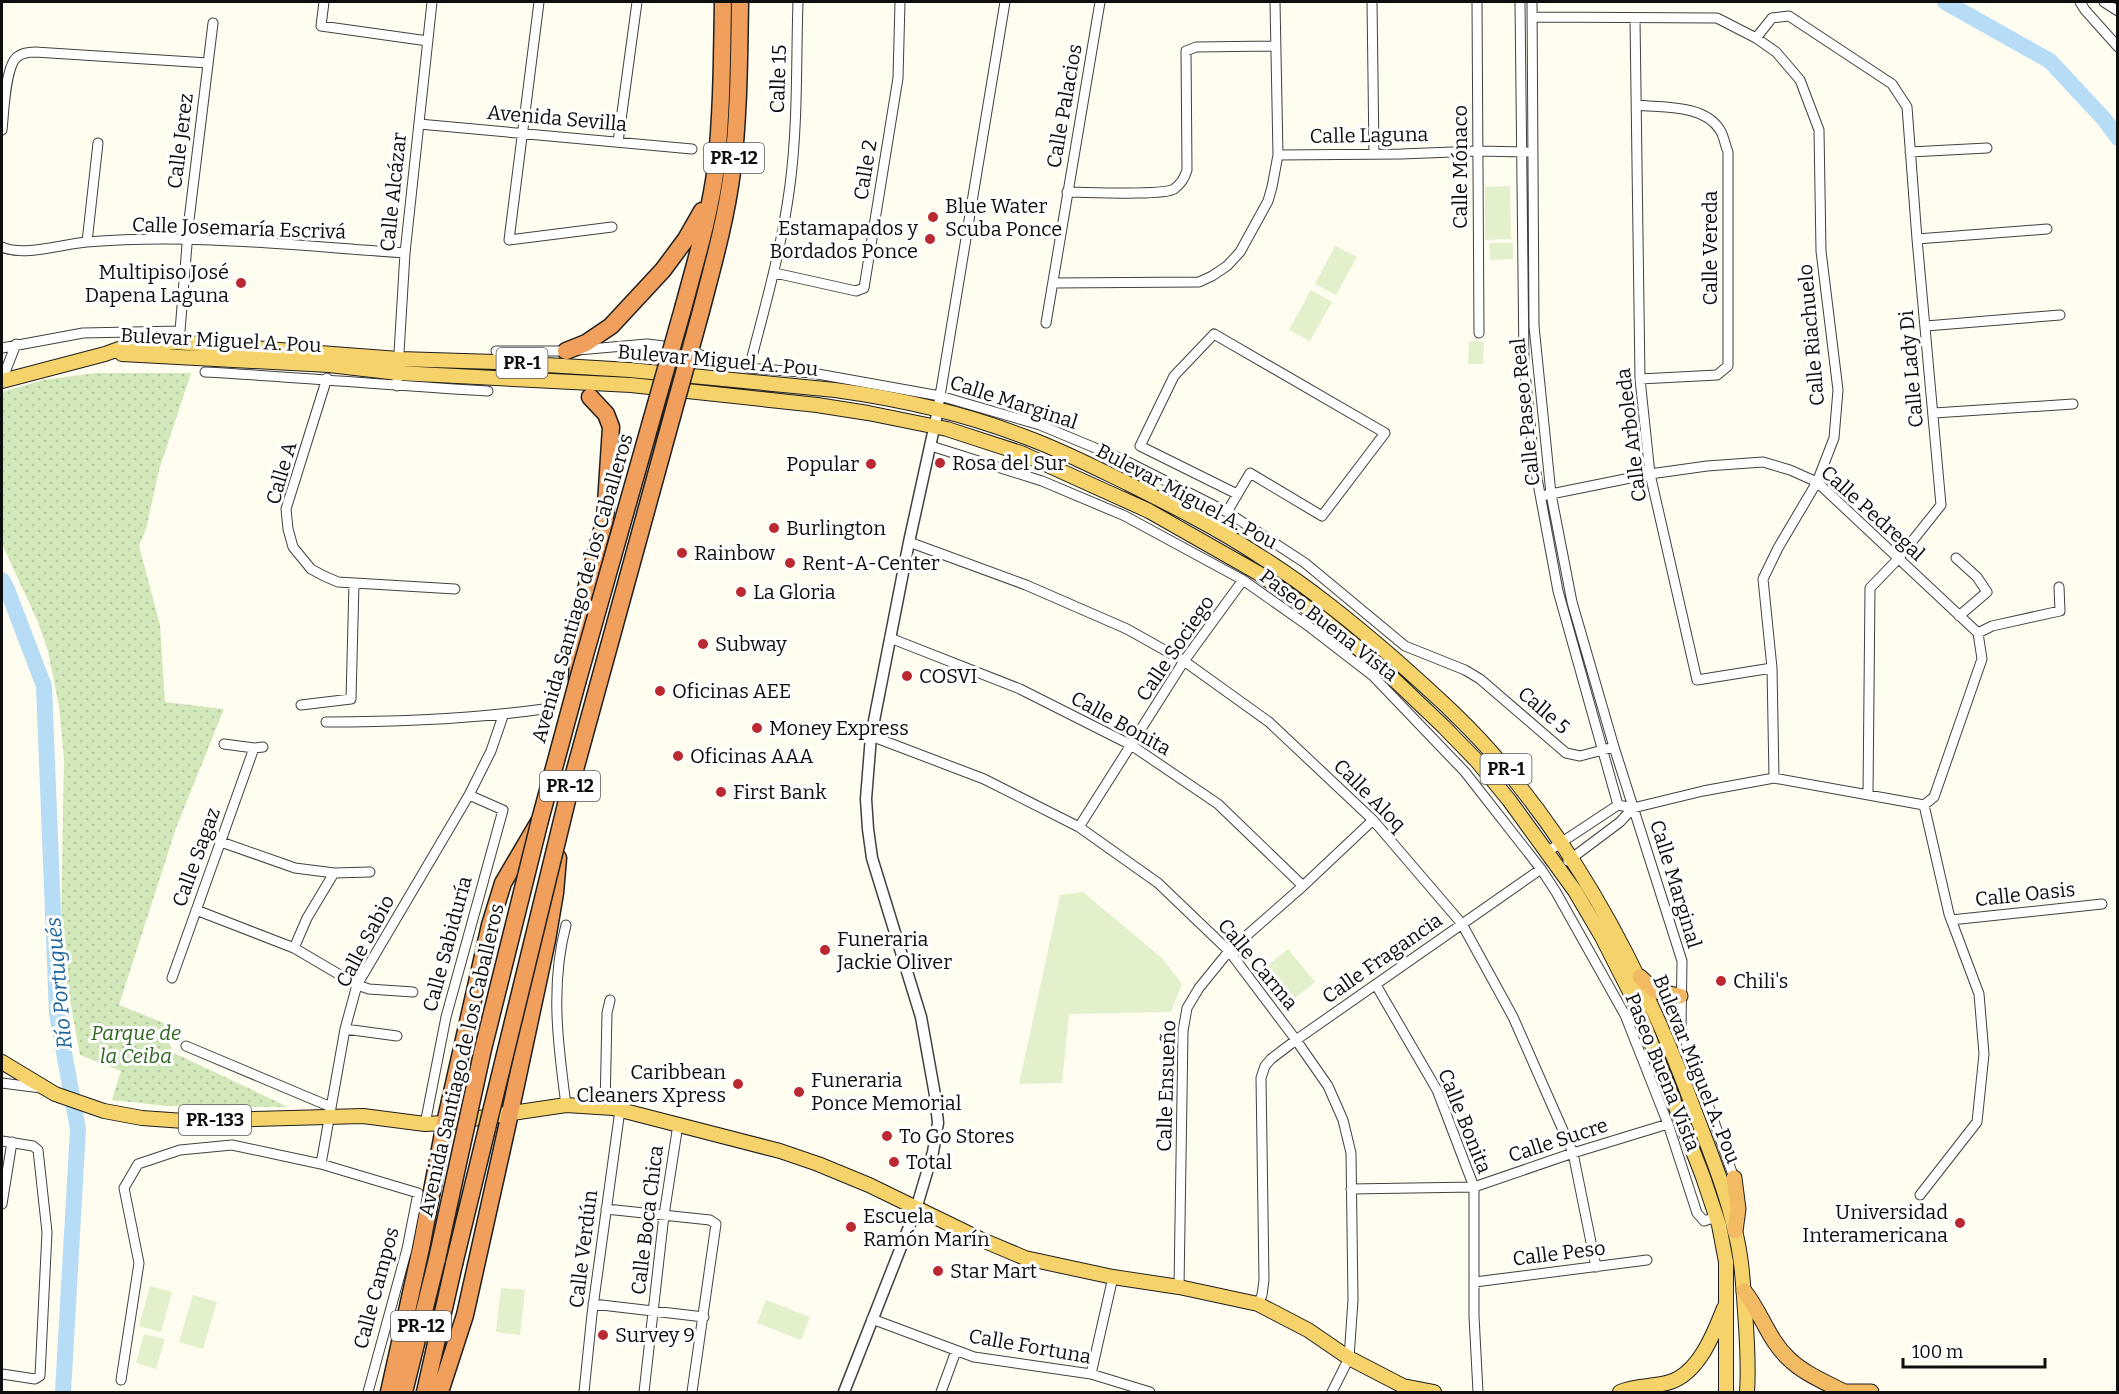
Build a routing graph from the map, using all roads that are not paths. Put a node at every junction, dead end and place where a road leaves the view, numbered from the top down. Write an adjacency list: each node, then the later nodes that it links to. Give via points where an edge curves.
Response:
1 (324, 2): 23 (street, via 321,26)
2 (432, 2): 23 (street, Calle Alcázar)
3 (539, 2): 30 (street)
4 (637, 2): 32 (street)
5 (723, 2): 44 (highway, Avenida Santiago de los Caballeros / PR-12, via 721,92)
6 (740, 2): 115 (highway, Avenida Santiago de los Caballeros / PR-12, bridge, via 738,107 722,229)
7 (798, 2): 54 (street, Calle 15, via 790,183)
8 (900, 2): 54 (street, Calle 2, via 897,78 864,288 856,291)
9 (1005, 2): 71 (street)
10 (1100, 2): 43 (street, Calle Palacios)
11 (1275, 2): 24 (street)
12 (1372, 2): 41 (street)
13 (1477, 2): 37 (street, Calle Mónaco)
14 (1520, 2): 40 (street, Calle Paseo Real)
15 (1532, 2): 19 (street, Calle Paseo Real)
16 (2080, 2): 25 (street)
17 (2104, 2): 18 (street)
18 (2118, 10)
19 (1532, 17): 20 (street, Calle Riachuelo); 38 (street, Calle Paseo Real)
20 (1635, 19): 22 (street, Calle Riachuelo, via 1717,18); 27 (street, Calle Arboleda)
21 (213, 23): 26 (street, Calle Jerez)
22 (1756, 38): 39 (street, Calle Lady Di, via 1772,18 1789,16 1892,84 1907,106); 79 (street, Calle Riachuelo, via 1776,52 1800,80 1819,130 1821,251 1838,390 1834,438)
23 (428, 41): 28 (street, Calle Alcázar)
24 (1276, 46): 42 (street); 43 (street, via 1196,46 1186,51 1187,170 1174,189)
25 (2118, 47)
26 (208, 63): 29 (street, via 22,54 10,68); 50 (street, Calle Jerez)
27 (1637, 105): 68 (street, Calle Arboleda); 68 (street, Calle Vereda, via 1704,115 1720,129 1728,152 1728,366 1718,375)
28 (419, 123): 30 (street, Avenida Sevilla); 53 (street, Calle Alcázar)
29 (2, 130)
30 (522, 132): 32 (street, Avenida Sevilla); 46 (street, via 509,240)
31 (1972, 137): 36 (street)
32 (618, 142): 35 (street, Avenida Sevilla)
33 (98, 143): 51 (street)
34 (1987, 148): 36 (street)
35 (692, 149)
36 (1973, 149): 39 (street)
37 (1478, 151): 40 (street, Calle Laguna); 41 (street, Calle Laguna); 59 (street, Calle Mónaco)
38 (1533, 152): 40 (street, Calle Laguna); 81 (street, Calle Paseo Real, via 1534,326)
39 (1910, 152): 49 (street, Calle Lady Di)
40 (1521, 153): 82 (street, Calle Paseo Real, via 1524,363)
41 (1374, 154): 42 (street, Calle Laguna)
42 (1278, 155): 55 (street, via 1268,201 1250,235 1234,259 1212,276 1194,282)
43 (1067, 192): 55 (street, Calle Palacios)
44 (711, 197): 63 (highway, via 679,251 611,326); 97 (highway, Avenida Santiago de los Caballeros / PR-12, bridge)
45 (2035, 218): 48 (street)
46 (612, 227)
47 (2047, 229): 48 (street)
48 (2036, 230): 49 (street)
49 (1917, 238): 58 (street, Calle Lady Di)
50 (186, 239): 51 (street, Calle Josemaría Escrivá); 53 (street, Calle Josemaría Escrivá); 60 (street, Calle Jerez, via 180,331 82,333)
51 (87, 242): 52 (street, Calle Josemaría Escrivá, via 19,251)
52 (2, 247)
53 (405, 253): 66 (street, Calle Alcázar)
54 (775, 273): 64 (street, Calle 15)
55 (1053, 283): 57 (street, Calle Palacios)
56 (2060, 315): 58 (street)
57 (1046, 323)
58 (1926, 326): 75 (street, Calle Lady Di)
59 (1479, 333)
60 (16, 344): 61 (street); 69 (street)
61 (2, 348)
62 (496, 351): 63 (street, Calle Marginal)
63 (566, 351): 64 (street, Calle Marginal, via 647,344)
64 (749, 368): 71 (street, Calle Marginal, via 812,373)
65 (206, 372): 67 (street)
66 (398, 372): 67 (street); 69 (main road, Bulevar Miguel A. Pou / PR-1, via 105,354); 70 (street); 74 (main road, Bulevar Miguel A. Pou / PR-1, via 563,366 779,383 866,394); 76 (main road, Bulevar Miguel A. Pou / PR-1, via 632,385 818,405)
67 (327, 378): 88 (street, Calle A, via 286,509 288,529 293,547 311,569 338,582)
68 (1640, 379): 78 (street, Calle Arboleda)
69 (2, 381)
70 (488, 391)
71 (940, 396): 74 (street); 83 (street, Calle Marginal, via 1051,430 1124,459)
72 (590, 397): 97 (highway, bridge, via 606,414 611,427 605,519 579,615)
73 (2073, 404): 75 (street)
74 (938, 410): 76 (street); 118 (main road, Bulevar Miguel A. Pou / PR-1, via 1028,438 1088,464 1203,522 1309,589 1370,637 1455,714 1504,766)
75 (1934, 413): 86 (street, Calle Lady Di, via 1941,505)
76 (935, 427): 77 (street); 119 (main road, Bulevar Miguel A. Pou / PR-1, via 1021,453 1149,511 1277,585 1353,643 1444,727 1509,800)
77 (931, 446): 84 (street); 87 (street, Paseo Buena Vista, via 1042,481 1125,516)
78 (1650, 474): 79 (street, Calle Pedregal, via 1763,462); 81 (street, Calle Pedregal); 96 (street, Calle Arboleda, via 1697,680)
79 (1817, 482): 86 (street, Calle Pedregal); 96 (street, Calle Riachuelo, via 1762,579)
80 (1237, 494): 80 (street, via 1250,473 1322,516 1386,433 1214,334 1174,375 1140,446); 83 (street)
81 (1551, 494): 82 (street, Calle Pedregal); 105 (street, Calle Paseo Real, via 1572,602)
82 (1540, 496): 106 (street, Calle Paseo Real, via 1558,591)
83 (1227, 512): 95 (street, Calle Marginal, via 1305,563 1405,646)
84 (909, 542): 93 (street); 94 (street, Calle Aloq, via 1026,585 1127,629)
85 (1956, 558): 91 (street, via 1987,592)
86 (1898, 559): 91 (street, Calle Pedregal); 109 (street, Calle Lady Di, via 1870,588)
87 (1243, 580): 94 (street, Calle Sociego); 122 (street, Paseo Buena Vista, via 1372,676 1465,772)
88 (354, 583): 90 (street, Calle A); 98 (street, via 351,699)
89 (2059, 587): 92 (street, via 2060,611 1992,626)
90 (455, 589)
91 (1959, 616): 92 (street, Calle Pedregal)
92 (1978, 633): 111 (street, via 1983,659 1934,798)
93 (890, 638): 102 (street); 104 (street, Calle Bonita, via 1020,689)
94 (1184, 661): 104 (street, Calle Sociego); 114 (street, Calle Aloq, via 1269,723)
95 (1457, 667): 106 (street, Calle 5, via 1480,679 1566,753 1580,756)
96 (1772, 668): 107 (street, Calle Riachuelo)
97 (577, 683): 113 (highway, Avenida Santiago de los Caballeros / PR-12)
98 (301, 705)
99 (544, 709): 100 (street)
100 (503, 716): 101 (street); 108 (street, Calle Sabio)
101 (326, 722)
102 (871, 736): 116 (street, Calle Carma, via 984,779); 166 (street, via 866,799 872,858 921,1017 936,1095 938,1123 933,1152)
103 (224, 744): 117 (street, Calle Sagaz, via 258,748)
104 (1131, 745): 116 (street, Calle Sociego); 125 (street, Calle Bonita, via 1218,804)
105 (1614, 747): 106 (street, Calle 5); 112 (street, Calle Paseo Real)
106 (1603, 750): 110 (street, Calle Paseo Real)
107 (1774, 778): 109 (street); 112 (street)
108 (469, 795): 135 (street, Calle Sabio); 153 (street, Calle Sabiduría, via 503,810 446,1017)
109 (1868, 795): 111 (street)
110 (1618, 805): 112 (street); 118 (street)
111 (1924, 805): 128 (street)
112 (1633, 808): 120 (street); 138 (street, Calle Marginal, via 1682,961)
113 (540, 820): 152 (highway, bridge, via 503,883); 189 (highway, Avenida Santiago de los Caballeros / PR-12, bridge)
114 (1373, 820): 125 (street, Calle Ensueño); 129 (street, Calle Aloq)
115 (561, 824): 151 (highway, bridge, via 555,893); 190 (highway, Avenida Santiago de los Caballeros / PR-12, bridge)
116 (1079, 827): 132 (street, Calle Carma, via 1158,883)
117 (221, 842): 124 (street, via 295,868); 127 (street, Calle Sagaz)
118 (1560, 843): 119 (street); 120 (main road, Bulevar Miguel A. Pou / PR-1)
119 (1547, 852): 121 (main road, Bulevar Miguel A. Pou / PR-1)
120 (1571, 859): 121 (street); 133 (main road, Bulevar Miguel A. Pou / PR-1)
121 (1558, 868): 168 (main road, Bulevar Miguel A. Pou / PR-1, via 1602,937 1633,998)
122 (1541, 869): 129 (street, Calle Fragancia); 155 (street, Paseo Buena Vista, via 1625,1015)
123 (370, 872): 124 (street)
124 (334, 873): 131 (street)
125 (1304, 886): 132 (street, Calle Ensueño)
126 (2102, 904): 128 (street, Calle Oasis)
127 (196, 910): 131 (street); 134 (street, Calle Sagaz)
128 (1951, 920): 163 (street, via 1979,994 1984,1054 1977,1122)
129 (1462, 924): 136 (street, Calle Fragancia); 158 (street, Calle Aloq, via 1513,1017)
130 (566, 925): 147 (street, via 556,1001)
131 (294, 948): 135 (street)
132 (1229, 951): 142 (street, Calle Carma); 174 (street, Calle Ensueño, via 1187,1008 1183,1031)
133 (1640, 977): 138 (highway, via 1655,991); 169 (main road, Bulevar Miguel A. Pou / PR-1, via 1669,1042)
134 (172, 978)
135 (357, 985): 137 (street); 140 (street, Calle Sabio)
136 (1376, 985): 142 (street, Calle Fragancia); 161 (street, Calle Bonita, via 1437,1090)
137 (413, 992)
138 (1680, 996): 160 (street, Calle Marginal, via 1681,1028)
139 (610, 1000): 148 (street)
140 (345, 1029): 141 (street); 150 (street, Calle Sabio)
141 (397, 1036)
142 (1296, 1040): 162 (street, Calle Carma, via 1328,1086 1343,1120 1351,1153); 178 (street, Calle Fragancia, via 1271,1059 1261,1078 1264,1280)
143 (186, 1047): 150 (street)
144 (2, 1062): 146 (main road, PR-133)
145 (6, 1083): 146 (street)
146 (45, 1088): 150 (main road, PR-133, via 82,1105 142,1118 184,1121)
147 (566, 1105): 148 (main road, PR-133); 151 (main road, PR-133)
148 (604, 1108): 149 (main road, PR-133)
149 (620, 1110): 154 (main road, PR-133); 165 (street, Calle Verdún)
150 (329, 1112): 153 (main road, PR-133); 159 (street, Calle Sabio)
151 (510, 1113): 152 (main road, PR-133); 191 (highway, via 465,1315)
152 (445, 1123): 153 (main road, PR-133); 188 (highway)
153 (425, 1124)
154 (680, 1124): 166 (main road, PR-133, via 818,1164); 167 (street, Calle Boca Chica)
155 (1668, 1124): 158 (street, Calle Sucre); 168 (street, Paseo Buena Vista, via 1697,1213 1704,1221)
156 (2, 1141): 157 (street)
157 (12, 1142): 164 (street); 184 (street, via 36,1147 48,1232 40,1376)
158 (1573, 1153): 161 (street, Calle Sucre); 171 (street, Calle Aloq)
159 (321, 1164): 186 (street, via 232,1145 180,1150 138,1164 124,1188 139,1263); 187 (street, Calle Campos, via 418,1193)
160 (1734, 1179): 169 (highway, via 1738,1209)
161 (1474, 1187): 162 (street, Calle Sucre); 173 (street, Calle Bonita)
162 (1351, 1189): 183 (street, Calle Carma, via 1353,1299)
163 (1920, 1195)
164 (2, 1204)
165 (606, 1209): 167 (street); 177 (street, Calle Verdún)
166 (916, 1209): 172 (main road, PR-133, via 1025,1258); 181 (street)
167 (664, 1215): 179 (street, Calle Boca Chica); 180 (street, via 716,1224)
168 (1716, 1217): 176 (main road, Bulevar Miguel A. Pou / PR-1, via 1726,1262)
169 (1735, 1231): 175 (main road, Bulevar Miguel A. Pou / PR-1)
170 (1647, 1260): 171 (street, Calle Peso)
171 (1596, 1267): 173 (street, Calle Peso)
172 (1113, 1277): 174 (main road, PR-133); 185 (street)
173 (1475, 1282): 200 (street, Calle Bonita)
174 (1179, 1287): 178 (main road, PR-133)
175 (1744, 1292): 203 (main road, Bulevar Miguel A. Pou / PR-1); 204 (highway, via 1788,1358)
176 (1727, 1300): 201 (main road, via 1710,1343 1689,1370 1672,1381); 202 (main road, Bulevar Miguel A. Pou / PR-1)
177 (593, 1304): 179 (street); 192 (street, Calle Verdún)
178 (1258, 1304): 183 (main road, PR-133, via 1308,1330)
179 (654, 1312): 180 (street); 193 (street, Calle Boca Chica)
180 (704, 1317): 194 (street)
181 (872, 1319): 182 (street, Calle Fortuna); 195 (street)
182 (956, 1351): 185 (street, Calle Fortuna); 196 (street)
183 (1349, 1358): 198 (street); 199 (main road, PR-133, via 1404,1386)
184 (2, 1374)
185 (1091, 1374): 197 (street, Calle Fortuna)
186 (121, 1380)
187 (368, 1392)
188 (389, 1392)
189 (404, 1392)
190 (425, 1392)
191 (440, 1392)
192 (584, 1392)
193 (644, 1392)
194 (692, 1392)
195 (844, 1392)
196 (941, 1392)
197 (1150, 1392)
198 (1332, 1392)
199 (1434, 1392)
200 (1478, 1392)
201 (1620, 1392)
202 (1726, 1392)
203 (1747, 1392)
204 (1842, 1392): 205 (highway)
205 (1871, 1392)

